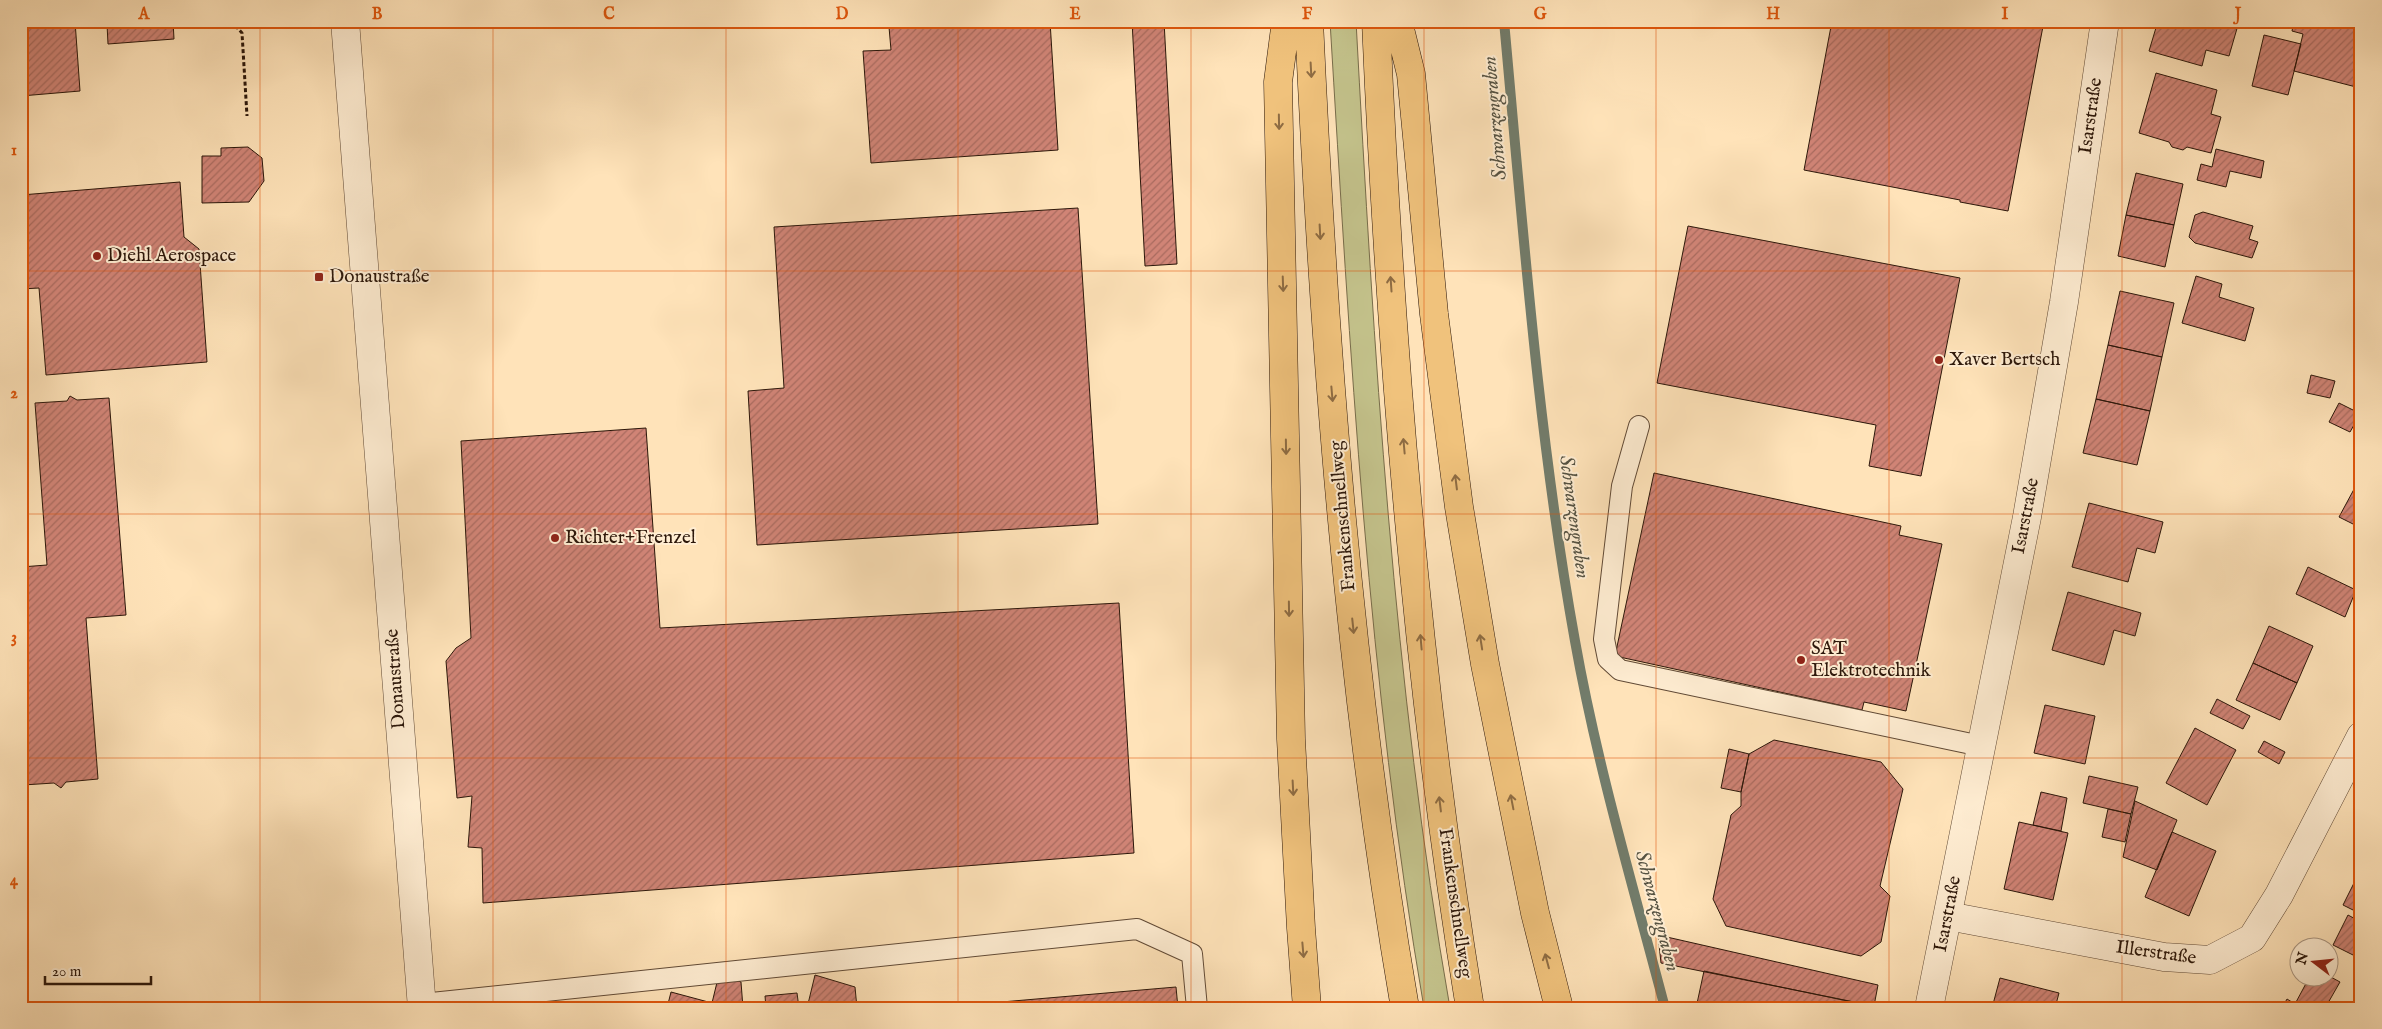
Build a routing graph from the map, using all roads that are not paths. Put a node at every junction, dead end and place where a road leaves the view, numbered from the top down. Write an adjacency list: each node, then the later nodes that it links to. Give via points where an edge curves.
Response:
1 (344, 21): 11 (street, Donaustraße)
2 (1286, 21): 13 (highway, one-way to 13, via 1278,82 1291,729 1300,918)
3 (1308, 21): 14 (highway, Frankenschnellweg, one-way to 14, via 1323,289 1358,676 1393,942)
4 (1376, 21): 15 (highway, Frankenschnellweg, one-way to 4, via 1423,661 1396,358)
5 (1398, 21): 16 (highway, one-way to 5, via 1535,913 1485,664 1459,507 1434,314 1411,74)
6 (2105, 21): 9 (street, Isarstraße, via 2062,312 2027,517)
7 (1639, 426): 9 (lane, via 1622,486 1604,639 1608,659 1620,670)
8 (2361, 736): 10 (street, Illerstraße, via 2279,895 2252,938 2210,960 2164,957)
9 (1982, 746): 10 (street, Isarstraße)
10 (1948, 916): 17 (street, Isarstraße)
11 (422, 1006): 12 (lane, via 1137,929 1192,954)
12 (1197, 1008)
13 (1308, 1008)
14 (1405, 1008)
15 (1470, 1008)
16 (1560, 1008)
17 (1929, 1008)

